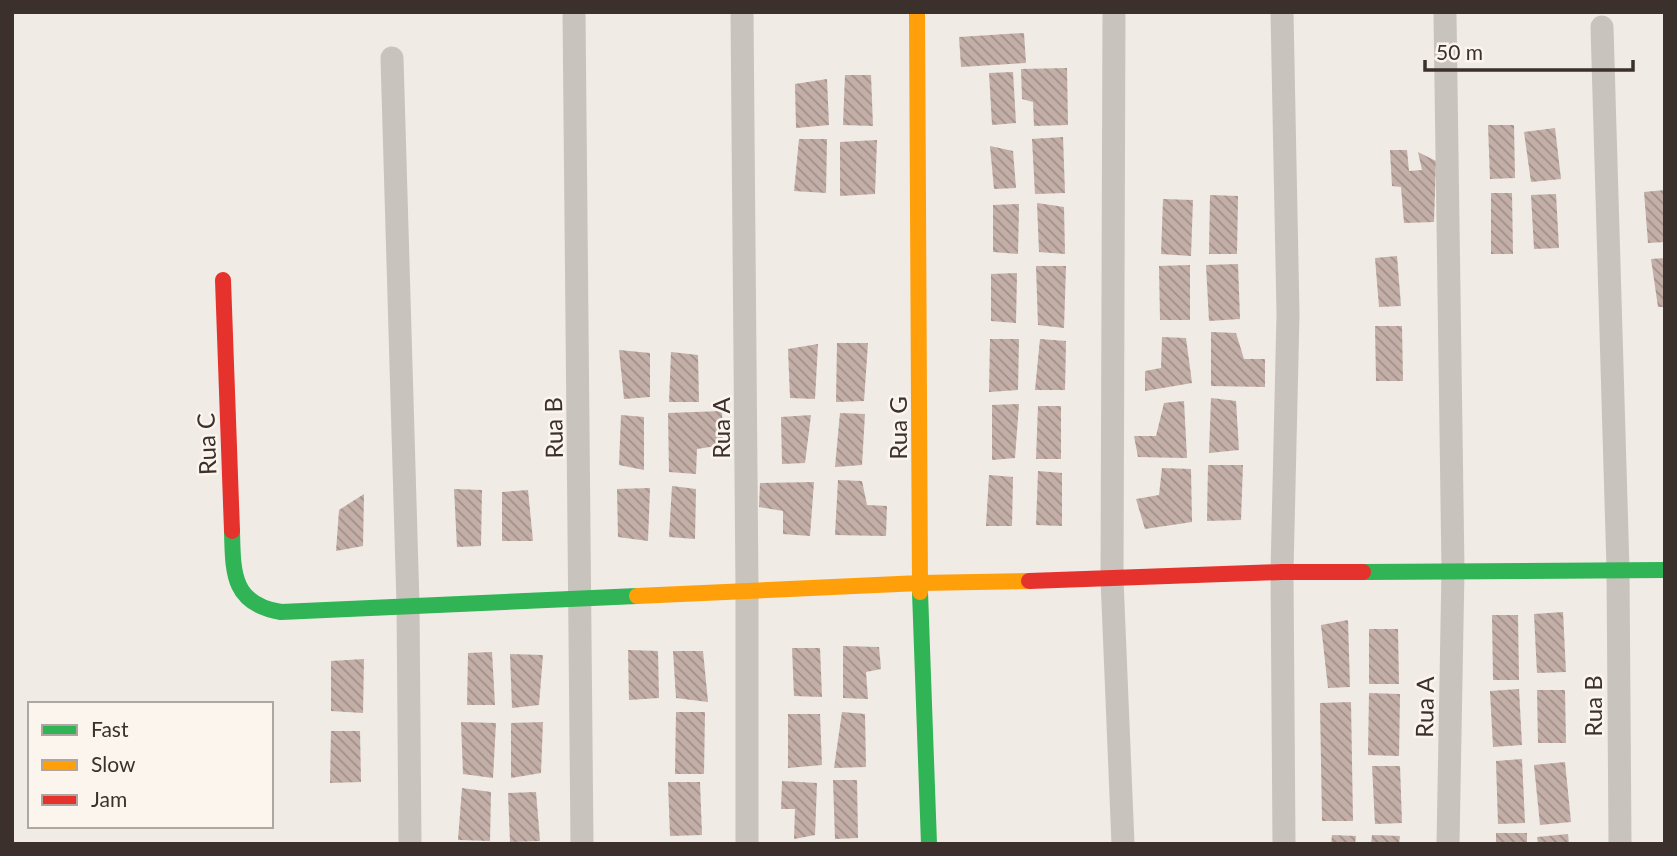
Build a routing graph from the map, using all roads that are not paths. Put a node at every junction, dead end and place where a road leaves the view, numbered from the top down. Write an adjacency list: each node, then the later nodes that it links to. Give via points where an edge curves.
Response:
1 (574, 12): 17 (street, Rua B)
2 (742, 12): 16 (street, Rua A)
3 (917, 12): 15 (street, Rua G)
4 (1114, 12): 14 (street)
5 (1282, 12): 13 (street, via 1288,314)
6 (1445, 15): 11 (street, Rua A)
7 (1602, 27): 10 (street, Rua B)
8 (392, 58): 18 (street)
9 (223, 280): 18 (street, Rua C, via 233,564 240,590 263,610 281,612)
10 (1618, 569): 11 (street); 12 (street); 26 (street, Rua B)
11 (1453, 570): 13 (street); 25 (street, Rua A)
12 (1665, 570)
13 (1282, 572): 14 (street); 24 (street)
14 (1111, 579): 15 (street); 23 (street)
15 (920, 583): 16 (street); 22 (street, Rua G)
16 (747, 589): 17 (street); 21 (street, Rua A)
17 (581, 596): 18 (street); 20 (street, Rua B)
18 (408, 604): 19 (street)
19 (410, 844)
20 (582, 844)
21 (747, 844)
22 (929, 844)
23 (1123, 844)
24 (1284, 844)
25 (1448, 844)
26 (1620, 844)

